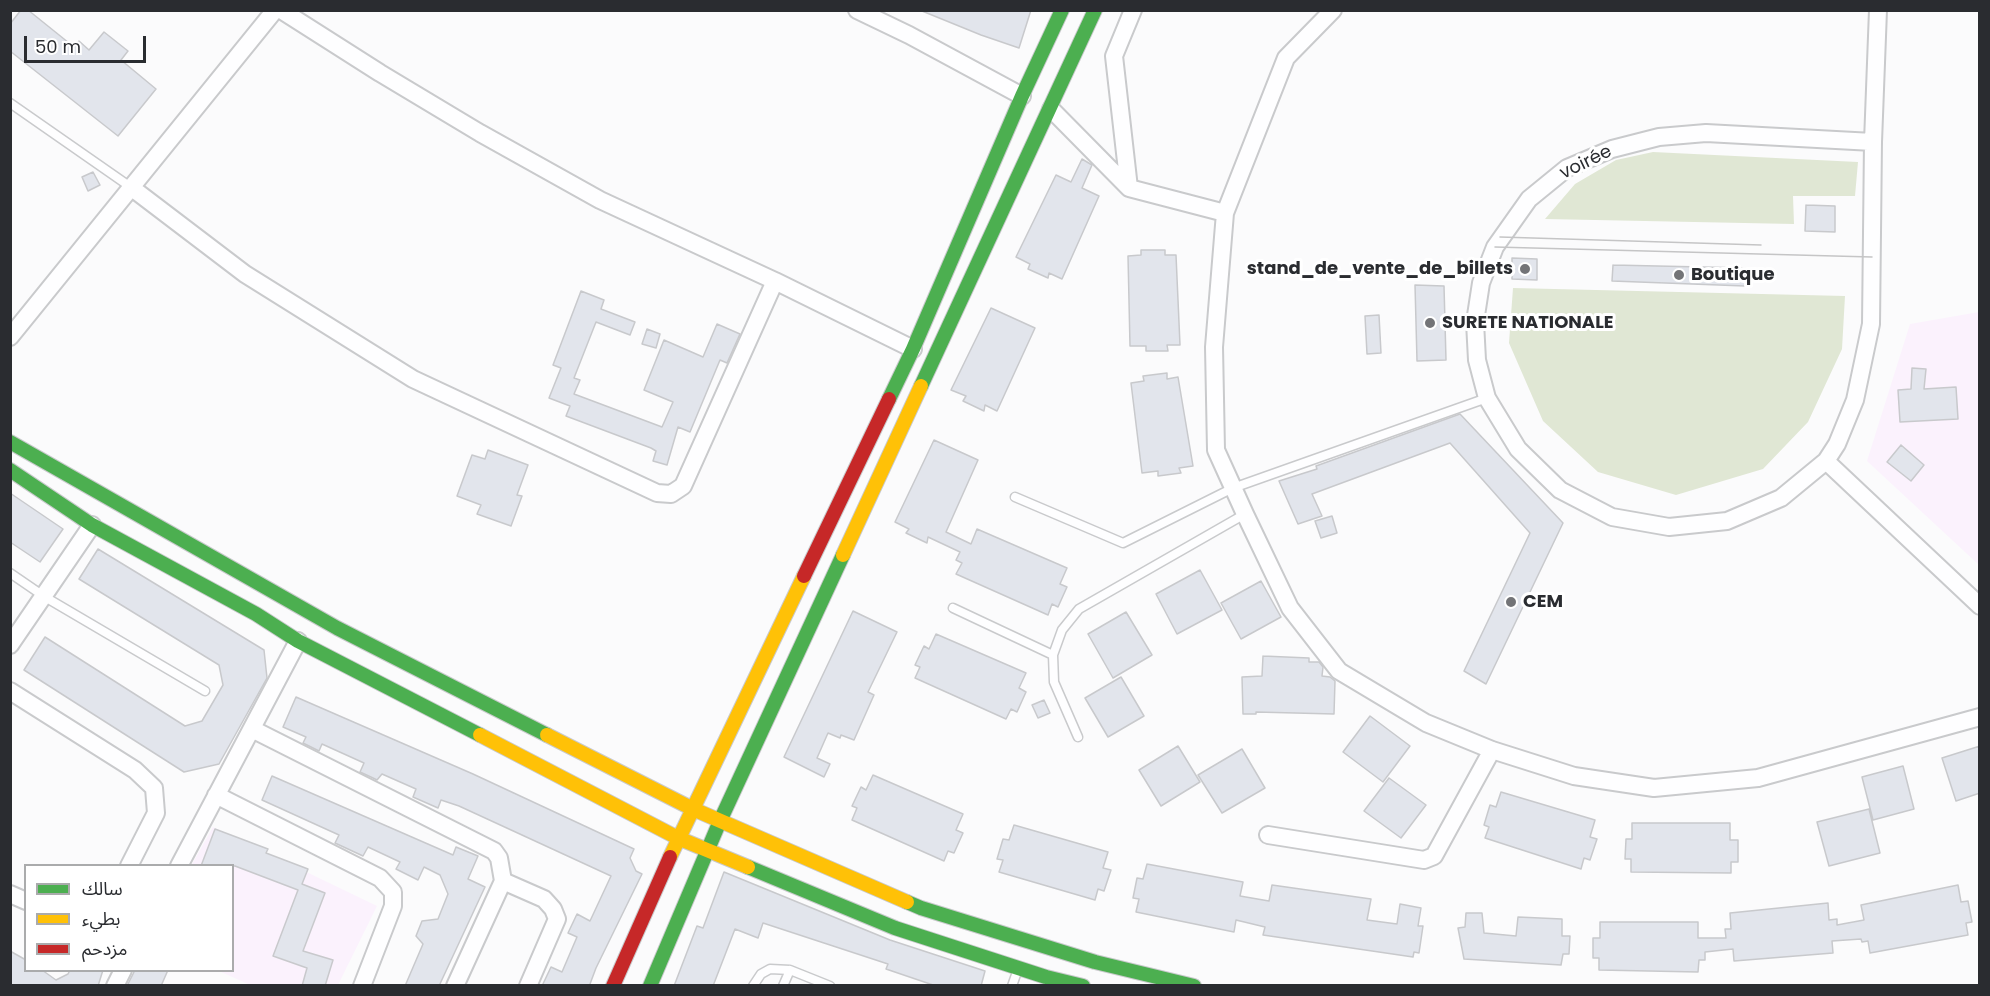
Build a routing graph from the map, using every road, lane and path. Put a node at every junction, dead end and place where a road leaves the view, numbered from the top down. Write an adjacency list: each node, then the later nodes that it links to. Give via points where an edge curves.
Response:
1 (275, 10): 13 (street)
2 (281, 10): 16 (street, via 480,133 600,200)
3 (857, 10): 9 (street)
4 (1062, 10): 9 (main road)
5 (1095, 10): 11 (main road)
6 (1133, 10): 14 (street, via 1114,56)
7 (1333, 10): 15 (street, via 1286,58)
8 (1878, 10): 12 (street)
9 (1022, 96): 18 (main road)
10 (10, 103): 13 (lane)
11 (1051, 109): 14 (street); 42 (main road)
12 (1873, 142): 19 (street, voirée, via 1752,134 1670,136 1612,149 1567,168 1529,199 1500,237 1481,283 1475,322 1477,360); 21 (street, voirée, via 1871,324 1855,400 1838,444)
13 (132, 188): 16 (street, via 245,274 412,380 657,493 670,494 683,486); 17 (street)
14 (1129, 188): 15 (street)
15 (1225, 213): 23 (street, via 1214,347 1216,450)
16 (775, 281): 18 (street)
17 (10, 338)
18 (913, 349): 41 (main road)
19 (1487, 398): 21 (street, voirée, via 1518,449 1560,490 1611,517 1669,527 1727,521 1781,498); 23 (lane)
20 (10, 442): 41 (main road, via 338,628)
21 (1826, 461): 29 (street)
22 (10, 470): 26 (main road)
23 (1233, 488): 24 (lane, via 1123,543); 25 (street)
24 (1015, 497)
25 (1245, 514): 33 (lane, via 1079,609 1062,630); 39 (street, via 1290,608 1339,670 1426,723)
26 (92, 525): 28 (street); 31 (main road)
27 (10, 573): 28 (lane)
28 (45, 597): 32 (street); 35 (lane)
29 (1980, 606)
30 (953, 608): 33 (lane)
31 (298, 641): 37 (street); 44 (main road)
32 (10, 645)
33 (1053, 655): 38 (lane, via 1054,682)
34 (10, 691): 46 (street, via 135,770 154,788 156,813)
35 (205, 691)
36 (1980, 717): 39 (street, via 1758,778 1654,788 1574,776)
37 (252, 729): 40 (street); 48 (street, via 494,851)
38 (1078, 737)
39 (1492, 750): 43 (street, via 1434,856 1424,860)
40 (216, 795): 47 (street); 56 (street, via 381,878 393,892 393,906)
41 (693, 809): 42 (main road); 44 (main road)
42 (720, 821): 45 (main road); 66 (main road, via 921,908 1095,962)
43 (1268, 835)
44 (678, 837): 45 (main road); 59 (main road)
45 (709, 849): 51 (main road, via 895,928); 60 (main road)
46 (130, 864)
47 (180, 864)
48 (503, 881): 57 (street); 58 (street, via 544,899 557,919)
49 (10, 894): 50 (street)
50 (24, 901)
51 (1018, 968): 54 (main road); 64 (lane)
52 (790, 969): 61 (lane, via 770,969); 62 (lane); 63 (lane)
53 (122, 972): 55 (street)
54 (1045, 981): 65 (main road)
55 (115, 986)
56 (362, 986)
57 (454, 986)
58 (528, 986)
59 (613, 986)
60 (650, 986)
61 (753, 986)
62 (783, 986)
63 (830, 986)
64 (1012, 986)
65 (1083, 986)
66 (1194, 986)

